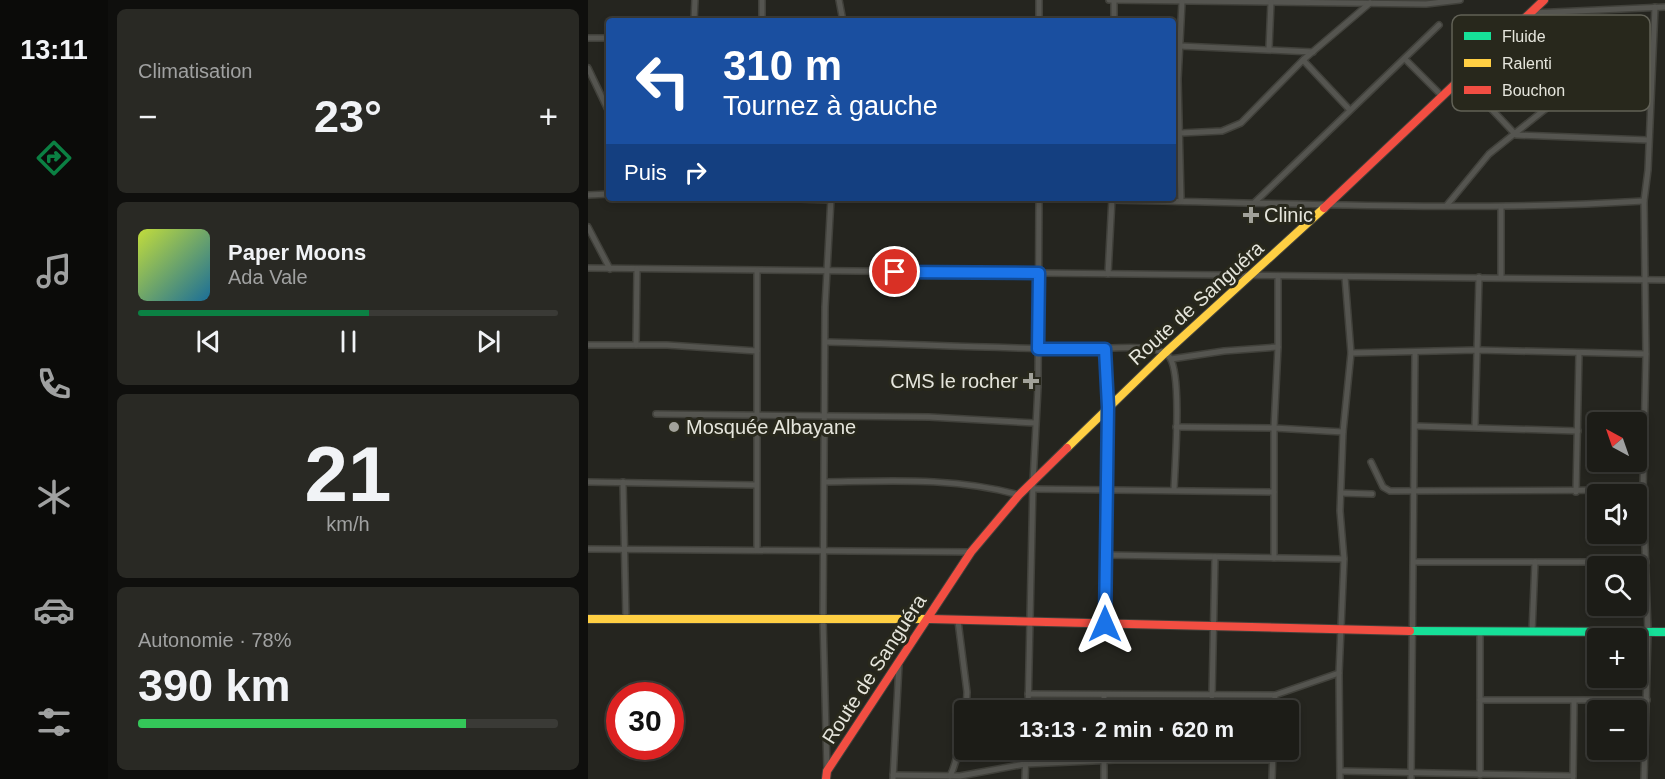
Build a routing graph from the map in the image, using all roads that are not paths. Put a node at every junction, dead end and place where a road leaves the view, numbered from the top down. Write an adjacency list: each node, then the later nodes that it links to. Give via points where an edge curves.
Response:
1 (695, 0): 16 (street)
2 (762, 0): 17 (street)
3 (839, 0): 18 (street)
4 (1039, 0): 19 (street)
5 (1109, 0): 6 (street)
6 (1114, 0): 10 (street); 20 (street)
7 (1460, 0): 12 (street)
8 (1544, 0): 15 (street, Route de Sanguéra)
9 (1278, 1): 11 (street); 12 (street)
10 (1182, 2): 11 (street); 24 (street)
11 (1271, 2): 25 (street)
12 (1370, 3): 26 (street)
13 (1655, 7): 14 (street); 15 (street); 30 (street)
14 (1665, 8)
15 (1532, 13)
16 (694, 18)
17 (762, 18)
18 (842, 18)
19 (1039, 18)
20 (1114, 18)
21 (1439, 25): 27 (street)
22 (588, 38): 23 (street)
23 (606, 38)
24 (1180, 46): 25 (street); 38 (street)
25 (1269, 48): 26 (street)
26 (1314, 52): 28 (street)
27 (1405, 59): 32 (street); 34 (street)
28 (1303, 60): 34 (street); 38 (street, via 1236,127)
29 (588, 68): 33 (street)
30 (1650, 81)
31 (1452, 87): 32 (street, Route de Sanguéra)
32 (1442, 96): 51 (street, Route de Sanguéra)
33 (606, 106)
34 (1349, 109): 49 (street)
35 (1493, 111): 39 (street)
36 (1543, 111): 39 (street)
37 (1648, 111): 40 (street)
38 (1181, 133): 47 (street)
39 (1516, 135): 40 (street); 50 (street, via 1490,154)
40 (1647, 140): 48 (street)
41 (606, 194): 42 (street)
42 (588, 195)
43 (831, 201): 58 (street)
44 (1039, 201): 59 (street)
45 (1112, 201): 60 (street)
46 (1176, 201): 47 (street)
47 (1181, 201): 49 (street)
48 (1644, 201): 52 (street); 66 (street)
49 (1254, 203): 51 (street)
50 (1446, 205): 51 (street); 52 (street)
51 (1326, 207): 62 (street, Route de Sanguéra)
52 (1501, 207): 65 (street)
53 (588, 227): 55 (street)
54 (588, 268): 55 (street)
55 (610, 268): 56 (street)
56 (637, 269): 57 (street); 70 (street)
57 (758, 272): 58 (street); 75 (street)
58 (826, 272): 59 (street); 68 (street)
59 (1039, 273): 60 (street); 72 (street)
60 (1108, 274): 62 (street)
61 (1278, 276): 62 (street); 63 (street); 71 (street)
62 (1251, 277): 80 (street, Route de Sanguéra)
63 (1345, 277): 64 (street); 76 (street)
64 (1479, 277): 65 (street); 74 (street)
65 (1501, 277): 66 (street)
66 (1645, 279): 67 (street); 79 (street)
67 (1665, 280)
68 (826, 342): 72 (street); 84 (street)
69 (588, 345): 70 (street)
70 (636, 345): 75 (street)
71 (1278, 347): 80 (street); 89 (street)
72 (1038, 349): 73 (street); 85 (street)
73 (1105, 349): 80 (street, via 1138,348); 81 (street)
74 (1477, 350): 77 (street); 78 (street); 88 (street)
75 (757, 351): 83 (street)
76 (1351, 353): 77 (street); 91 (street)
77 (1415, 353): 86 (street)
78 (1579, 353): 79 (street); 90 (street)
79 (1646, 354): 96 (street)
80 (1168, 356): 81 (street, Route de Sanguéra); 87 (street)
81 (1108, 407): 98 (street, Route de Sanguéra); 99 (street)
82 (656, 414): 83 (street)
83 (757, 415): 84 (street); 97 (street)
84 (825, 416): 85 (street); 95 (street)
85 (1035, 423): 98 (street)
86 (1415, 426): 88 (street); 105 (street)
87 (1176, 427): 89 (street); 100 (street)
88 (1475, 427): 90 (street)
89 (1274, 428): 91 (street); 101 (street)
90 (1578, 431): 102 (street)
91 (1343, 432): 104 (street)
92 (1371, 462): 105 (street, via 1386,490)
93 (588, 482): 94 (street)
94 (623, 482): 97 (street); 109 (street)
95 (825, 482): 107 (street, via 948,483 987,486); 111 (street)
96 (1643, 484)
97 (756, 485): 110 (street)
98 (1033, 485): 99 (street); 107 (street, Route de Sanguéra); 126 (street)
99 (1106, 489): 100 (street); 113 (street)
100 (1174, 490): 101 (street)
101 (1274, 492): 115 (street)
102 (1576, 492): 103 (street); 105 (street)
103 (1587, 492)
104 (1341, 493): 106 (street); 116 (street)
105 (1414, 493): 117 (street)
106 (1372, 494)
107 (1019, 495): 112 (street, Route de Sanguéra)
108 (588, 549): 109 (street)
109 (626, 550): 110 (street); 122 (street)
110 (757, 550): 111 (street)
111 (825, 550): 112 (street); 123 (street)
112 (971, 552): 124 (street, Route de Sanguéra)
113 (1106, 555): 114 (street); 127 (street)
114 (1215, 557): 115 (street); 128 (street)
115 (1274, 558): 116 (street)
116 (1344, 559): 129 (street)
117 (1414, 562): 118 (street); 130 (street)
118 (1535, 562): 119 (street); 132 (street)
119 (1587, 562)
120 (1647, 597): 133 (street)
121 (588, 618): 122 (street)
122 (626, 619): 123 (street)
123 (823, 619): 124 (street); 156 (street)
124 (926, 619): 125 (street); 135 (street, Route de Sanguéra)
125 (958, 621): 126 (street); 141 (street)
126 (1029, 623): 127 (street); 137 (street)
127 (1105, 624): 128 (street)
128 (1212, 626): 129 (street); 140 (street)
129 (1343, 627): 130 (street); 136 (street)
130 (1412, 631): 131 (street); 159 (street)
131 (1480, 632): 132 (street); 145 (street)
132 (1532, 632): 133 (street)
133 (1648, 632): 134 (street); 146 (street)
134 (1665, 632)
135 (899, 662): 156 (street, Route de Sanguéra); 160 (street)
136 (1339, 673): 139 (street); 155 (street)
137 (1028, 694): 138 (street); 142 (street)
138 (1104, 695): 140 (street); 143 (street)
139 (1275, 695): 140 (street); 144 (street)
140 (1212, 696)
141 (967, 700)
142 (1028, 700)
143 (1104, 700)
144 (1275, 700)
145 (1480, 700): 147 (street); 157 (street)
146 (1647, 700)
147 (1574, 701): 148 (street); 162 (street)
148 (1587, 701)
149 (956, 760): 158 (street)
150 (1025, 760): 154 (street)
151 (1272, 760): 153 (street); 165 (street)
152 (1645, 760): 167 (street)
153 (1104, 761): 154 (street); 164 (street)
154 (1025, 764): 161 (street); 163 (street)
155 (1340, 771): 159 (street); 166 (street)
156 (826, 775)
157 (1480, 775): 159 (street); 162 (street)
158 (950, 776): 160 (street); 161 (street)
159 (1411, 776)
160 (893, 777)
161 (960, 777)
162 (1573, 777)
163 (1025, 779)
164 (1104, 779)
165 (1272, 779)
166 (1340, 779)
167 (1644, 779)

